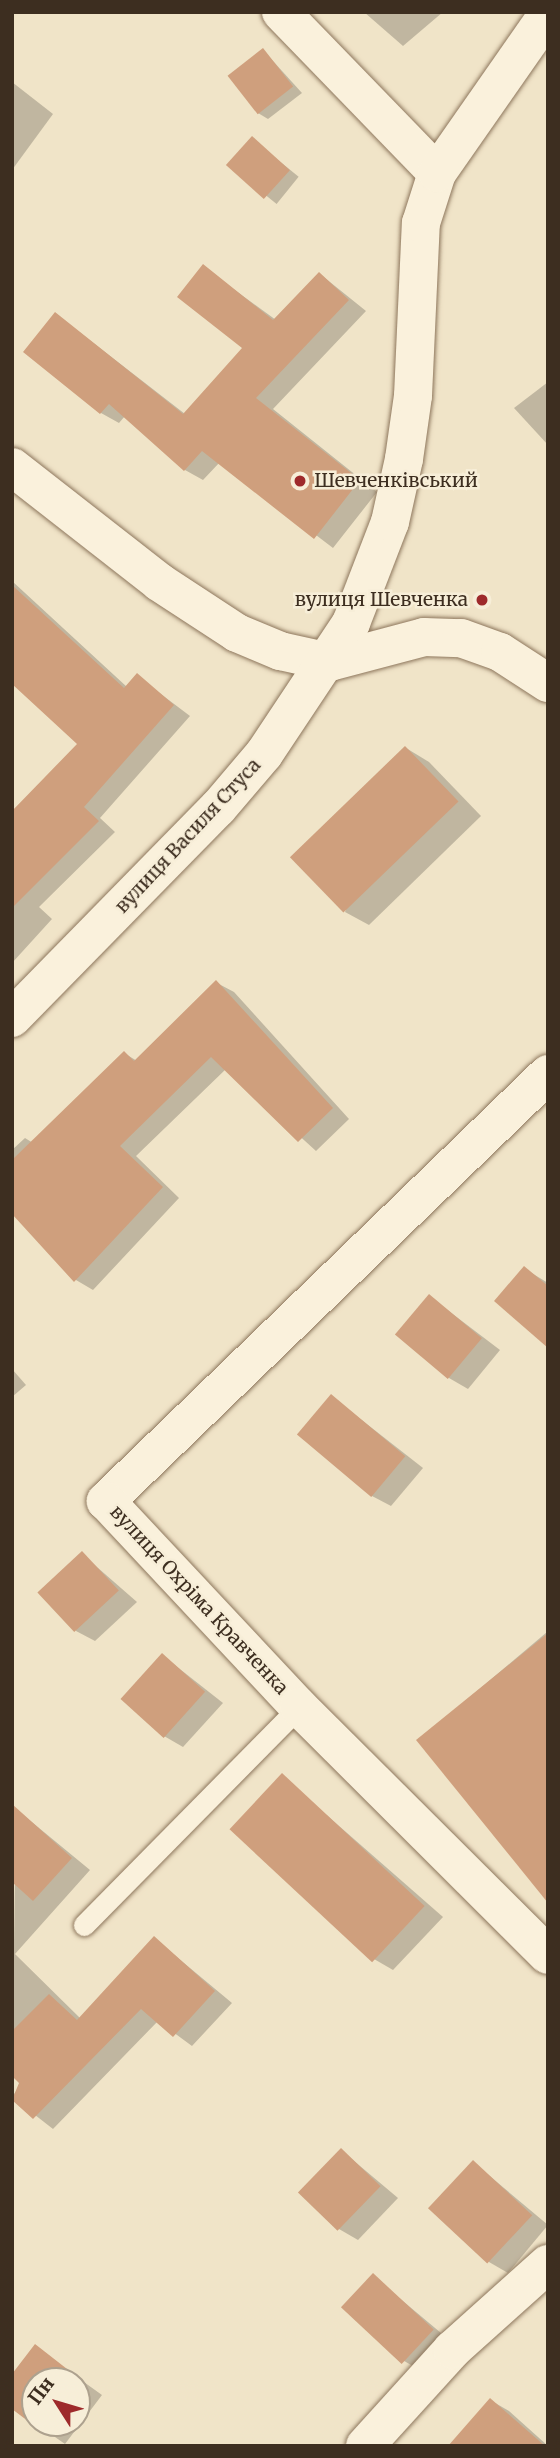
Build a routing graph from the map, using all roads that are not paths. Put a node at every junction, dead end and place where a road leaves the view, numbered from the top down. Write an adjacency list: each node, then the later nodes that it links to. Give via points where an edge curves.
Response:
1 (282, 12): 3 (street)
2 (548, 14): 3 (street, вулиця Василя Стуса)
3 (437, 173): 5 (street, вулиця Василя Стуса, via 421,223 413,396 390,522 371,579)
4 (12, 467): 5 (street, via 159,582 237,633)
5 (330, 662): 6 (street, via 424,637 461,638 500,652); 7 (street, вулиця Василя Стуса, via 218,808)
6 (548, 683)
7 (12, 1018)
8 (548, 1074): 9 (street, вулиця Охріма Кравченка, via 106,1501)
9 (299, 1707): 10 (lane); 11 (street, вулиця Охріма Кравченка)
10 (84, 1925)
11 (548, 1955)
12 (548, 2264): 13 (street, via 452,2350)
13 (365, 2446)

